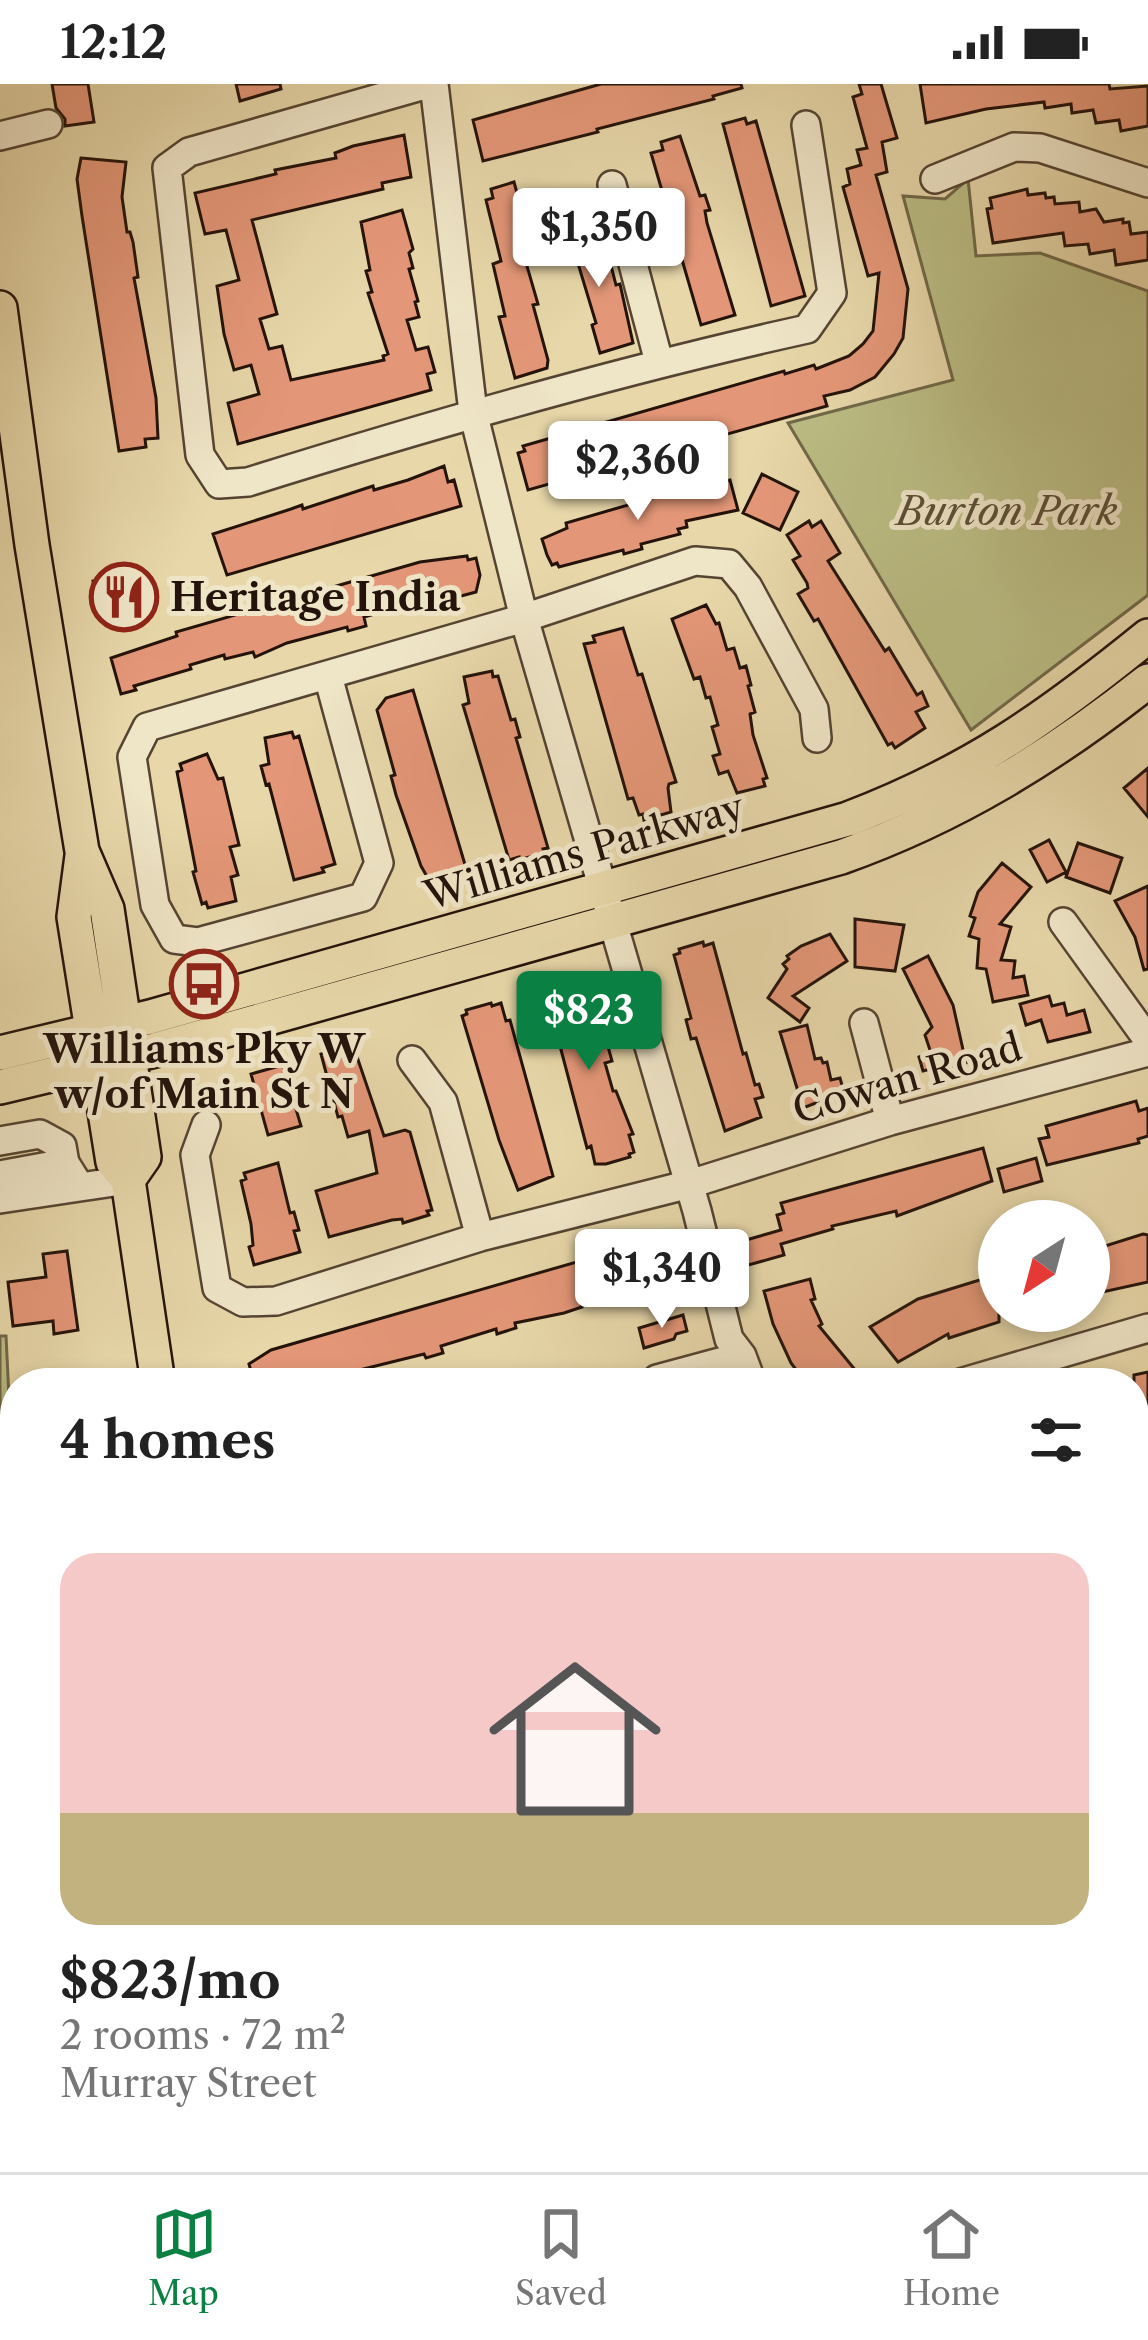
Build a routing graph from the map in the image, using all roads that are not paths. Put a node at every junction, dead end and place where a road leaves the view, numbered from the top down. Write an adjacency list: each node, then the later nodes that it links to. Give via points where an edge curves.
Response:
1 (431, 84): 10 (street); 10 (street, via 189,152 167,168 200,455 219,484 248,482)
2 (47, 124): 4 (street)
3 (806, 125): 9 (street, via 832,293 824,309 807,328)
4 (0, 136)
5 (935, 179): 6 (street, via 1014,147)
6 (1148, 183)
7 (612, 185): 9 (street)
8 (0, 308): 21 (main road, via 82,851 74,917)
9 (659, 362): 10 (street)
10 (473, 412): 11 (street)
11 (524, 618): 13 (street); 15 (street, via 695,561 729,564 814,709); 16 (street)
12 (1136, 646): 14 (street); 16 (main road, Williams Parkway, via 1024,733 906,796)
13 (328, 676): 13 (street, via 147,728 132,757 154,905 174,939 198,942 363,897 379,863)
14 (1148, 682): 17 (main road, Williams Parkway, via 1038,764 929,823)
15 (817, 738)
16 (605, 889): 17 (street); 21 (main road, Williams Parkway)
17 (615, 922): 21 (main road, Williams Parkway); 32 (street)
18 (1063, 922): 20 (street)
19 (864, 1024): 26 (street)
20 (1148, 1040)
21 (111, 1044): 23 (main road, Williams Parkway); 25 (main road, Williams Parkway); 31 (main road, via 144,1157)
22 (1148, 1052): 26 (street, Cowan Road)
23 (0, 1053)
24 (412, 1060): 34 (street, via 443,1102)
25 (0, 1088)
26 (890, 1121): 32 (street, Cowan Road)
27 (206, 1124): 34 (street, Cowan Road, via 195,1155 218,1288 243,1301 276,1300)
28 (0, 1141): 30 (street, via 40,1134 62,1146)
29 (0, 1175): 30 (street)
30 (73, 1175): 31 (street); 33 (street)
31 (128, 1180): 36 (main road)
32 (690, 1184): 34 (street, Cowan Road); 37 (street, via 729,1340)
33 (0, 1199)
34 (480, 1237)
35 (1148, 1328): 38 (street)
36 (156, 1368)
37 (746, 1368)
38 (1011, 1368)

